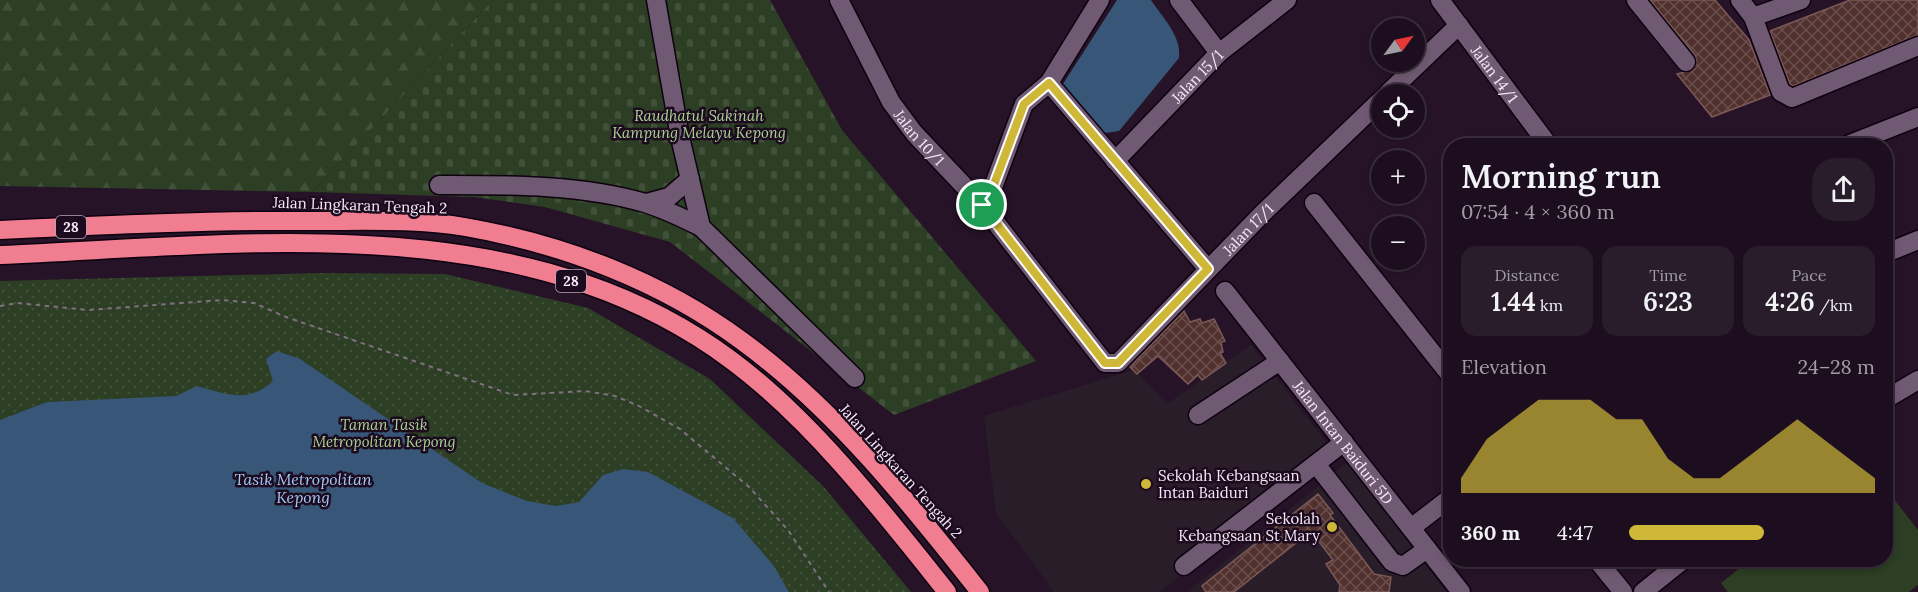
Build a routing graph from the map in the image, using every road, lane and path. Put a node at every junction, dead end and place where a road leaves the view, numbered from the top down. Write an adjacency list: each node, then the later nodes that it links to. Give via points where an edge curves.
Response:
1 (656, 0): 22 (street)
2 (839, 0): 26 (street, Jalan 10/1, via 891,102 914,133)
3 (1100, 0): 15 (street)
4 (1179, 0): 13 (street)
5 (1287, 0): 13 (street, Jalan 15/1)
6 (1440, 0): 11 (street, Jalan 14/1)
7 (1636, 0): 14 (street)
8 (1740, 0): 10 (street)
9 (1801, 0): 10 (street)
10 (1753, 16): 12 (street, via 1781,92 1792,98)
11 (1459, 25): 16 (street); 19 (street, Jalan 14/1)
12 (1918, 46)
13 (1219, 53): 21 (street, Jalan 15/1)
14 (1686, 62)
15 (1049, 83): 21 (street); 26 (street, via 1024,104 989,198)
16 (1397, 84)
17 (1371, 110): 32 (street, Jalan 17/1)
18 (1918, 117): 20 (street)
19 (1543, 138)
20 (1865, 138)
21 (1115, 161): 32 (street)
22 (690, 179): 24 (street, via 669,197); 27 (street)
23 (439, 185): 24 (street, via 517,185)
24 (647, 203): 27 (street)
25 (1314, 204): 37 (street)
26 (982, 205): 36 (street, Jalan 10/1, via 1105,363)
27 (701, 227): 38 (street)
28 (0, 231): 52 (highway, Jalan Lingkaran Tengah 2 / 28, via 259,220 462,227 538,242 624,273 704,315 786,377 842,428)
29 (1918, 240): 30 (street)
30 (1893, 250)
31 (0, 255): 51 (highway, 28, via 261,244 399,247 460,252 523,266 617,296 692,333 766,389 823,445)
32 (1208, 269): 36 (street, Jalan 17/1)
33 (1225, 291): 35 (street, Jalan Intan Baiduri 5D)
34 (0, 306): 50 (path, via 17,303 88,310 222,300 254,303 513,395 585,391 615,396 680,429 749,487 788,530)
35 (1280, 361): 41 (street); 42 (street, Jalan Intan Baiduri 5D)
36 (1118, 363)
37 (1443, 366)
38 (855, 378)
39 (1918, 380): 40 (street)
40 (1893, 395)
41 (1198, 415)
42 (1344, 442): 43 (street); 45 (street, Jalan Intan Baiduri 5D)
43 (1316, 464): 46 (street, via 1392,562 1403,566); 47 (street)
44 (1443, 503): 45 (street)
45 (1411, 528): 46 (street, Jalan Intan Baiduri 5D)
46 (1427, 549): 53 (street, Jalan Intan Baiduri 5D)
47 (1184, 566)
48 (1603, 567): 54 (street)
49 (1674, 567): 55 (street)
50 (829, 592)
51 (946, 592)
52 (980, 592)
53 (1461, 592)
54 (1623, 592)
55 (1643, 592)

